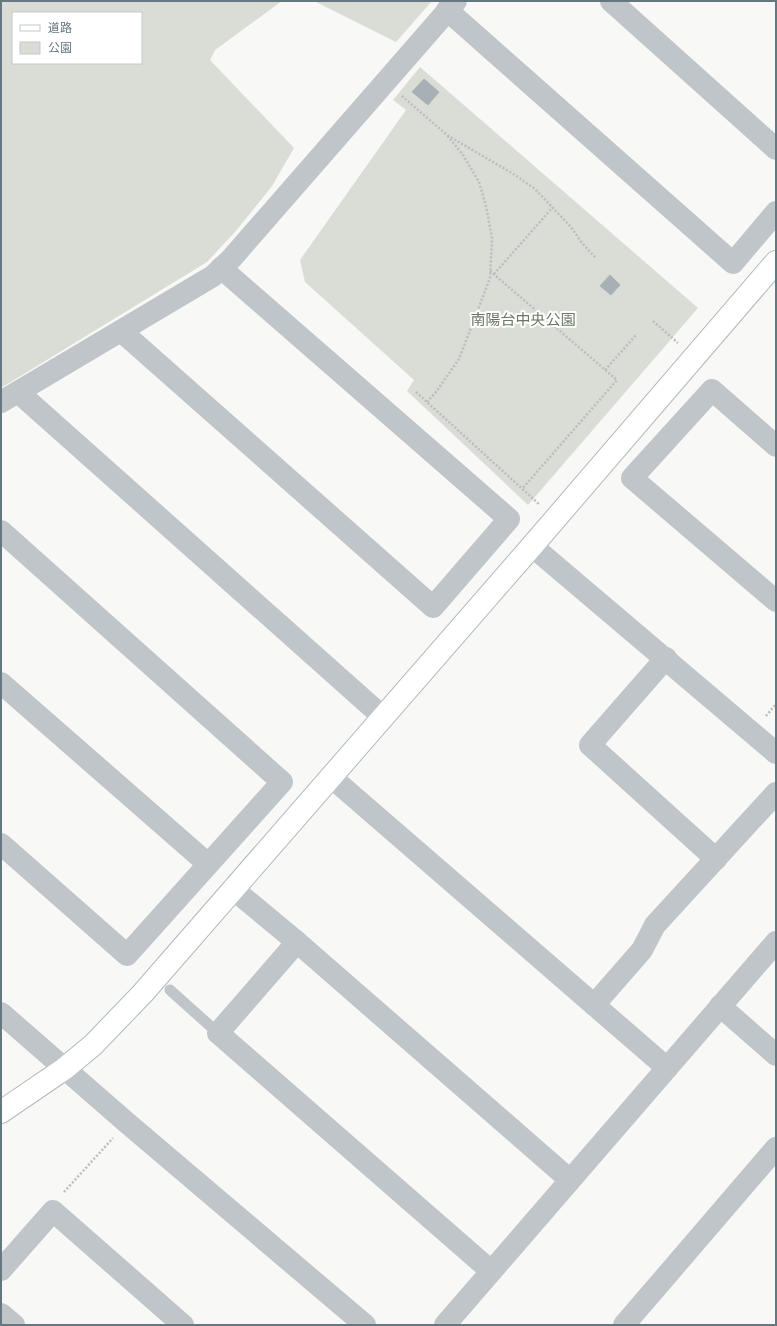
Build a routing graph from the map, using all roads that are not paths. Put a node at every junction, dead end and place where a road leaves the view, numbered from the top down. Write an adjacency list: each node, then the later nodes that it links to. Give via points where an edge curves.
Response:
1 (611, 1): 3 (street)
2 (451, 6): 4 (street, via 733,263); 6 (street)
3 (776, 149)
4 (776, 212)
5 (776, 262): 11 (street)
6 (221, 268): 7 (street, via 213,276); 7 (street, via 509,519 433,606)
7 (121, 330): 8 (street)
8 (9, 397): 15 (street)
9 (776, 446): 12 (street, via 712,390 632,478)
10 (1, 531): 21 (street, via 282,782)
11 (532, 546): 13 (street); 15 (street)
12 (776, 602)
13 (666, 658): 16 (street); 20 (street, via 590,745)
14 (1, 683): 21 (street)
15 (383, 717): 17 (street)
16 (776, 752)
17 (331, 777): 22 (street); 26 (street)
18 (776, 793): 20 (street)
19 (1, 844): 21 (street, via 127,955)
20 (716, 859): 26 (street, via 655,925 642,950)
21 (208, 864)
22 (233, 889): 23 (street); 32 (street, via 143,993 93,1045)
23 (297, 942): 29 (street); 35 (street)
24 (776, 942): 27 (street)
25 (170, 990): 29 (lane)
26 (594, 1005): 31 (street)
27 (720, 1006): 30 (street); 31 (street)
28 (1, 1013): 32 (street)
29 (218, 1033): 37 (street)
30 (776, 1055)
31 (667, 1068): 35 (street)
32 (64, 1069): 33 (street); 41 (street)
33 (1, 1112)
34 (776, 1148): 43 (street)
35 (570, 1180): 37 (street)
36 (1, 1270): 40 (street, via 52,1211)
37 (491, 1271): 42 (street)
38 (1, 1314): 39 (street)
39 (14, 1325)
40 (182, 1325)
41 (365, 1325)
42 (445, 1325)
43 (624, 1325)

